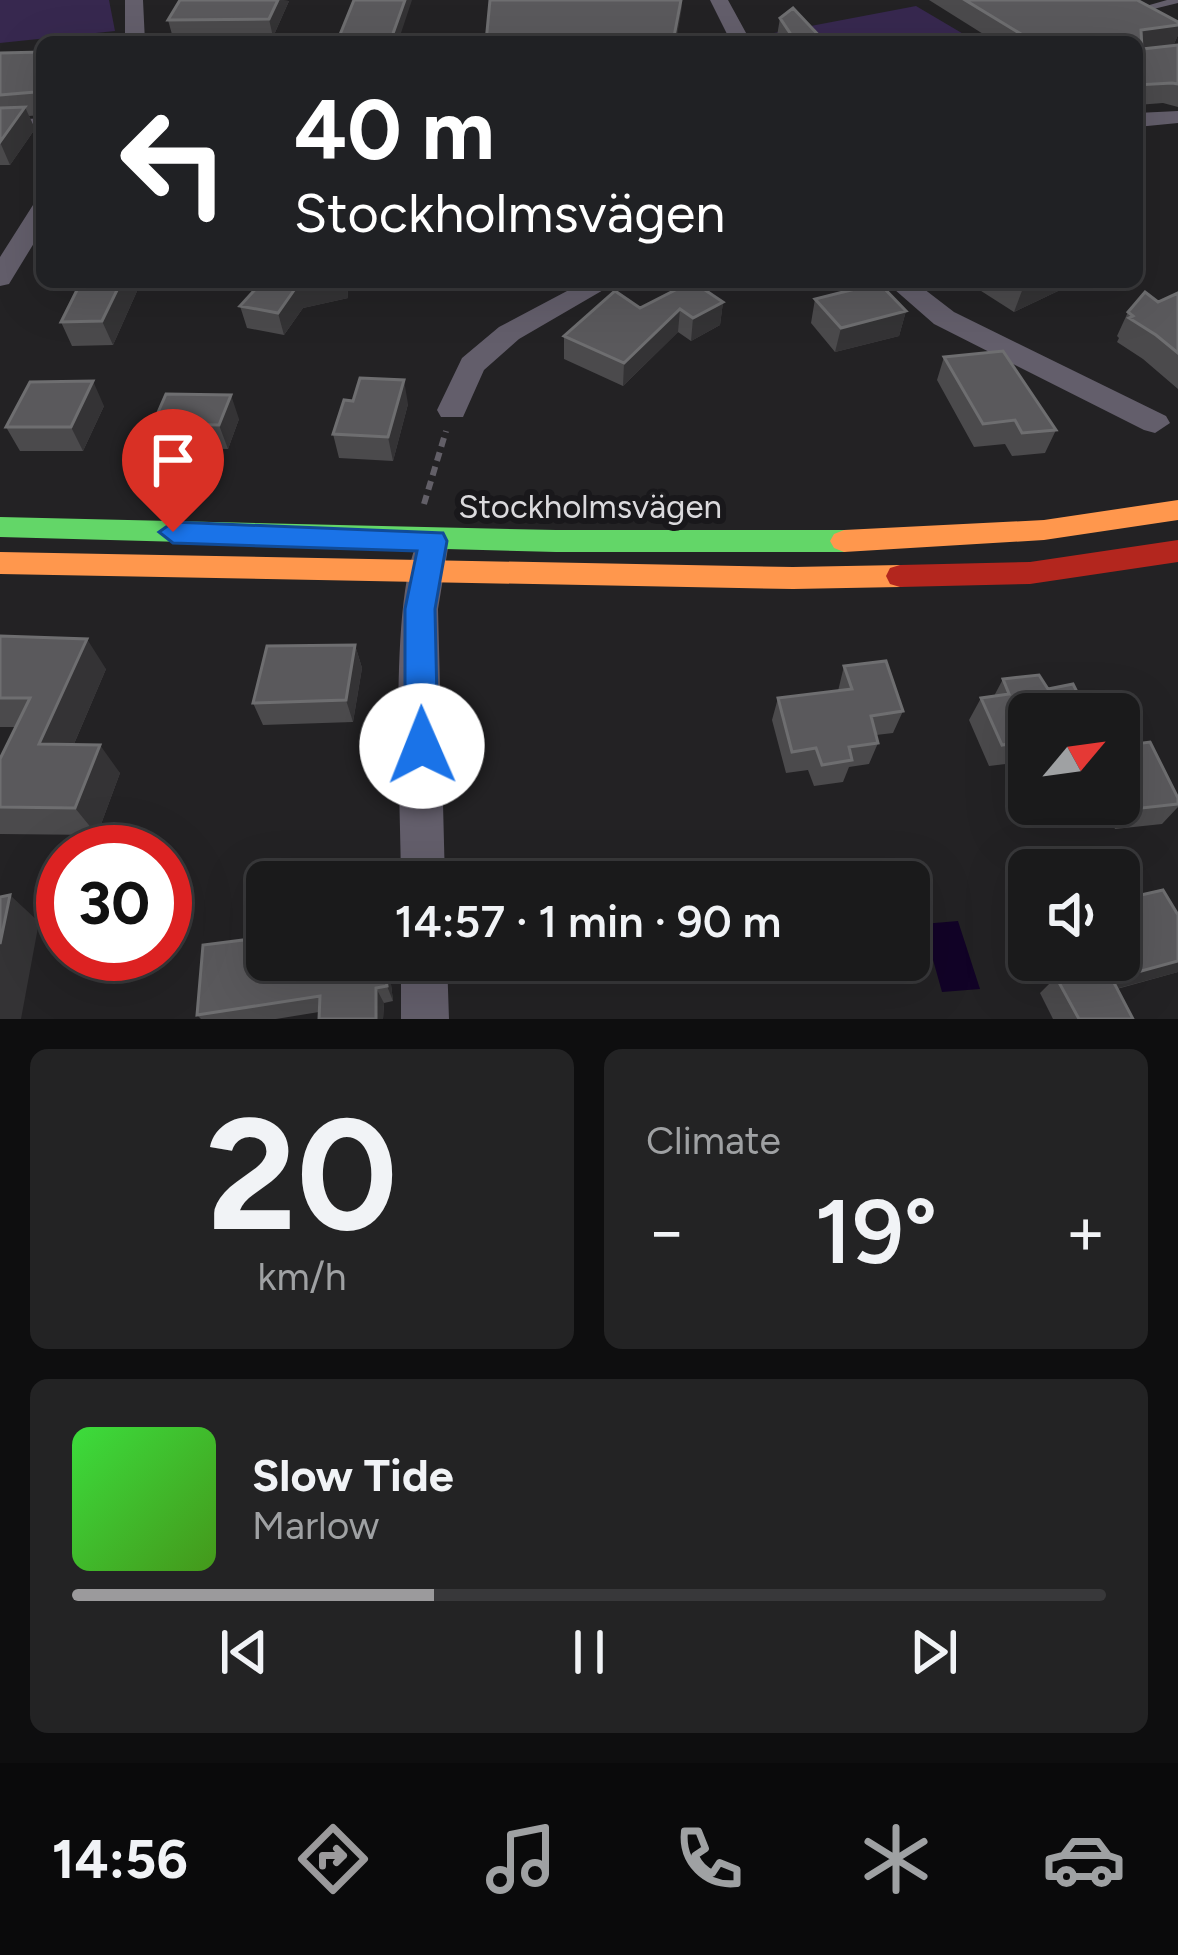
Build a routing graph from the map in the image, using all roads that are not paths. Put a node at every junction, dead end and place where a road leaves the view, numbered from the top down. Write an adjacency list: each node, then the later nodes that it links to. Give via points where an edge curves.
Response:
1 (134, 0): 6 (street)
2 (719, 0): 7 (street)
3 (1178, 0): 4 (lane)
4 (1132, 3): 5 (street)
5 (1164, 27)
6 (135, 36)
7 (738, 36)
8 (36, 112): 9 (lane)
9 (0, 113)
10 (1178, 117): 11 (street)
11 (1143, 120)
12 (36, 122): 13 (lane)
13 (0, 124)
14 (36, 219): 15 (street)
15 (0, 278)
16 (593, 288): 18 (street, via 508,333 472,365)
17 (906, 288): 19 (street, via 944,318)
18 (452, 410)
19 (1155, 423)
20 (1178, 510): 22 (main road, Stockholmsvägen, via 952,538)
21 (0, 526): 22 (main road, Stockholmsvägen)
22 (426, 544): 23 (main road, Stockholmsvägen, via 770,578 1030,573); 24 (main road, Stockholmsvägen); 25 (street)
23 (1178, 551)
24 (0, 563)
25 (423, 861)
26 (424, 981): 27 (street)
27 (424, 1019)

